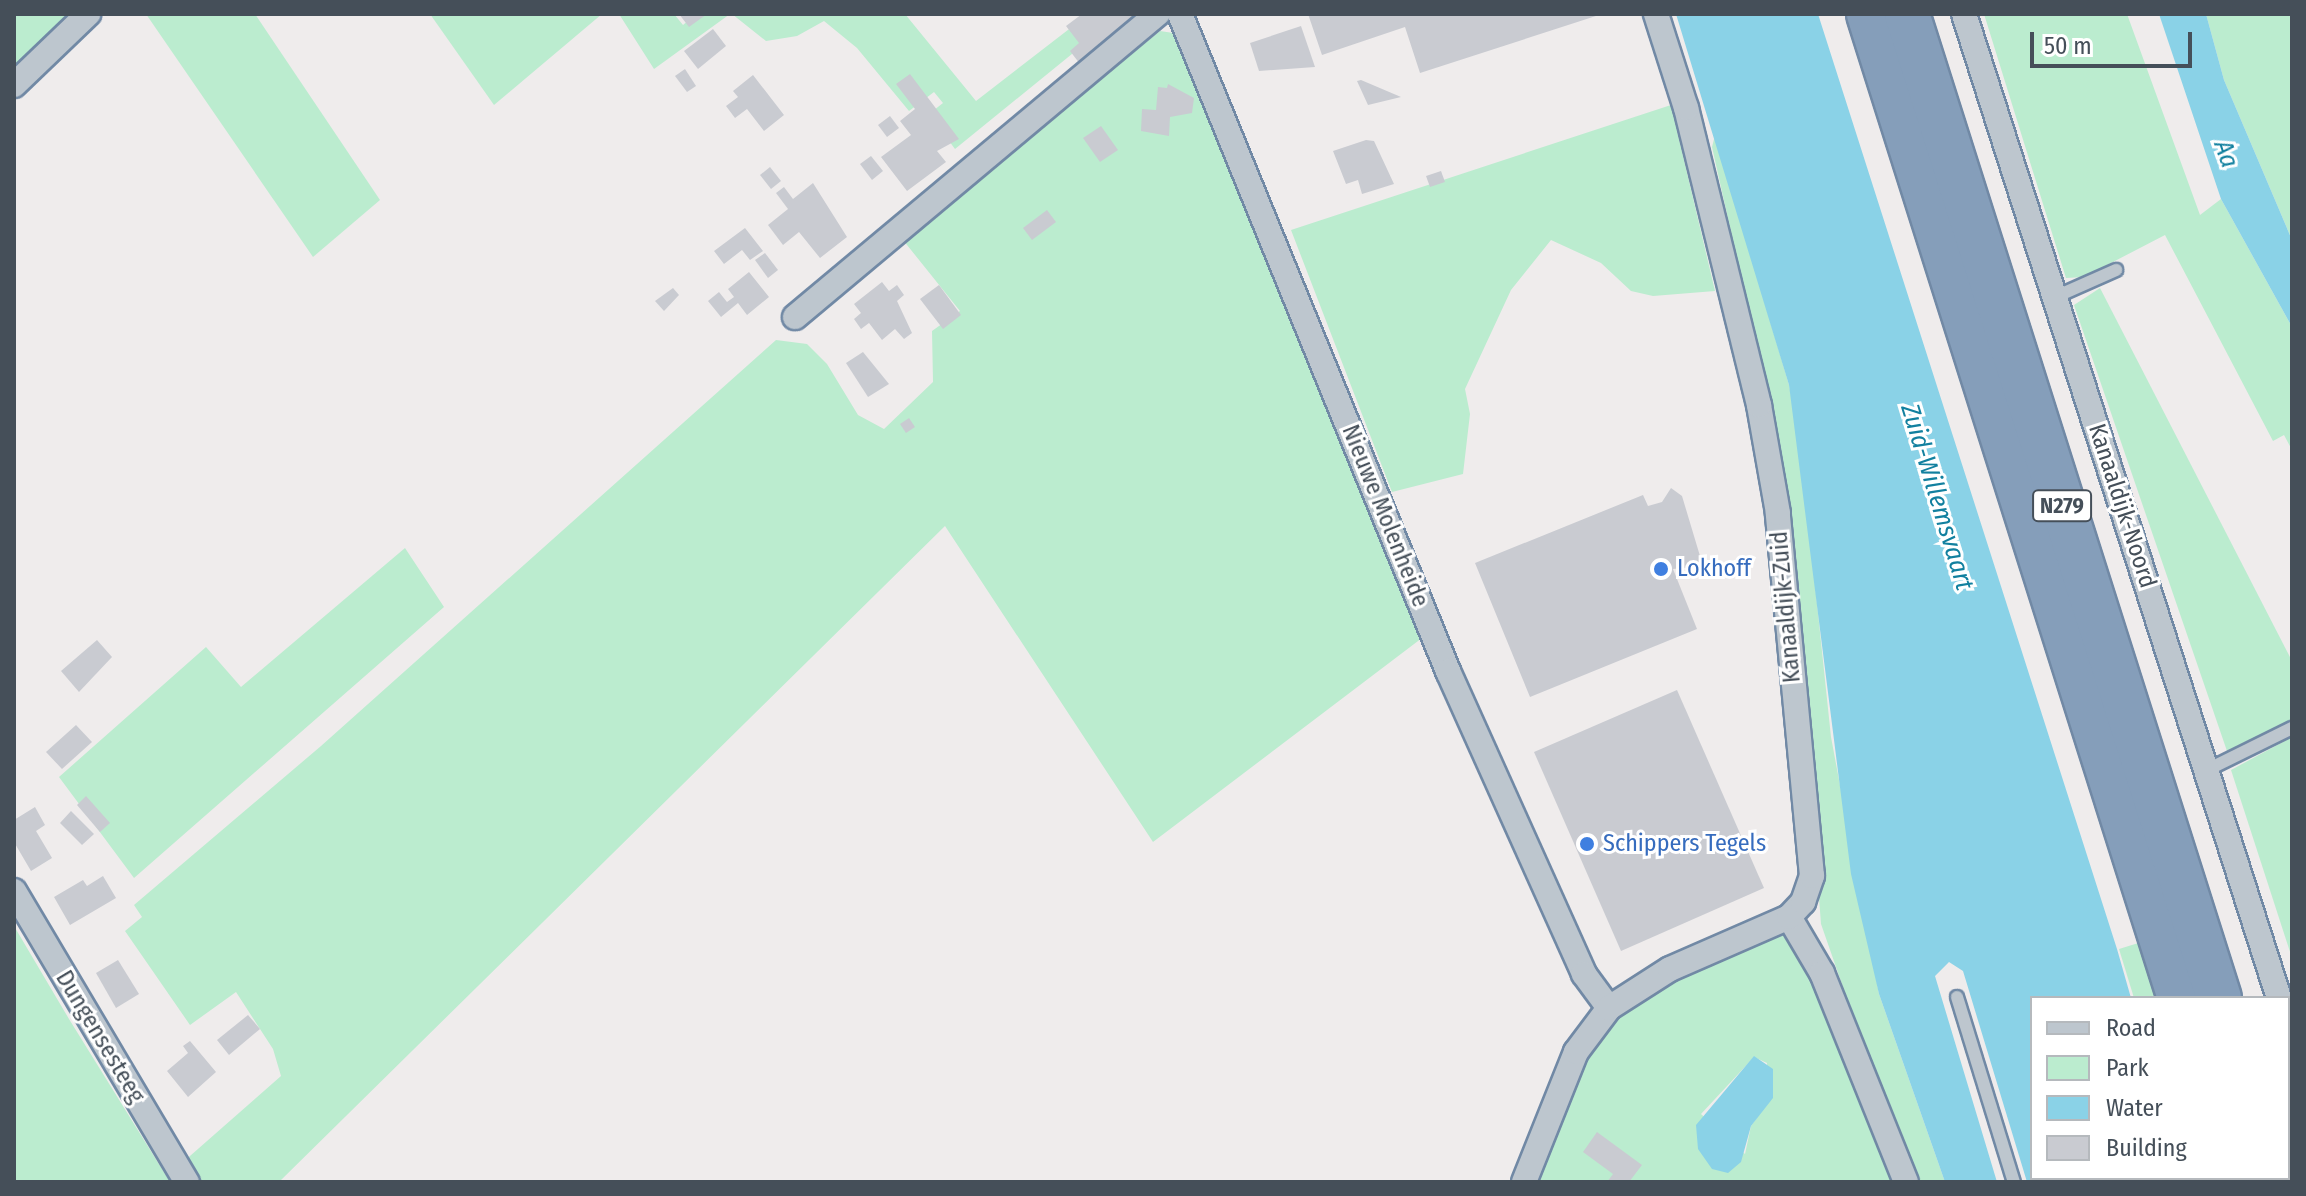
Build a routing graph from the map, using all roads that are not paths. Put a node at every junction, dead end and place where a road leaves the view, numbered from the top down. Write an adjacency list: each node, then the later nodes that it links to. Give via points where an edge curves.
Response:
1 (88, 14): 8 (street)
2 (1158, 14): 11 (street)
3 (1180, 14): 20 (street, Nieuwe Molenheide, via 1448,671 1584,974)
4 (1656, 14): 15 (street, Kanaaldijk-Zuid, via 1746,343 1778,513 1812,876 1803,902)
5 (1869, 14): 16 (highway, N279)
6 (1907, 14): 17 (highway, N279)
7 (1964, 14): 10 (street, Kanaaldijk-Noord)
8 (14, 85)
9 (2116, 270): 10 (lane)
10 (2055, 297): 13 (street, Kanaaldijk-Noord)
11 (795, 317)
12 (2292, 728): 13 (lane)
13 (2207, 770): 18 (street, Kanaaldijk-Noord)
14 (14, 891): 21 (street, Dungensesteeg)
15 (1789, 917): 20 (street, via 1670,969); 23 (street, via 1822,973)
16 (2179, 996)
17 (2218, 996)
18 (2278, 996)
19 (1957, 997): 24 (lane)
20 (1609, 1008): 22 (street, via 1576,1052)
21 (187, 1182)
22 (1524, 1182)
23 (1906, 1182)
24 (2014, 1182)

